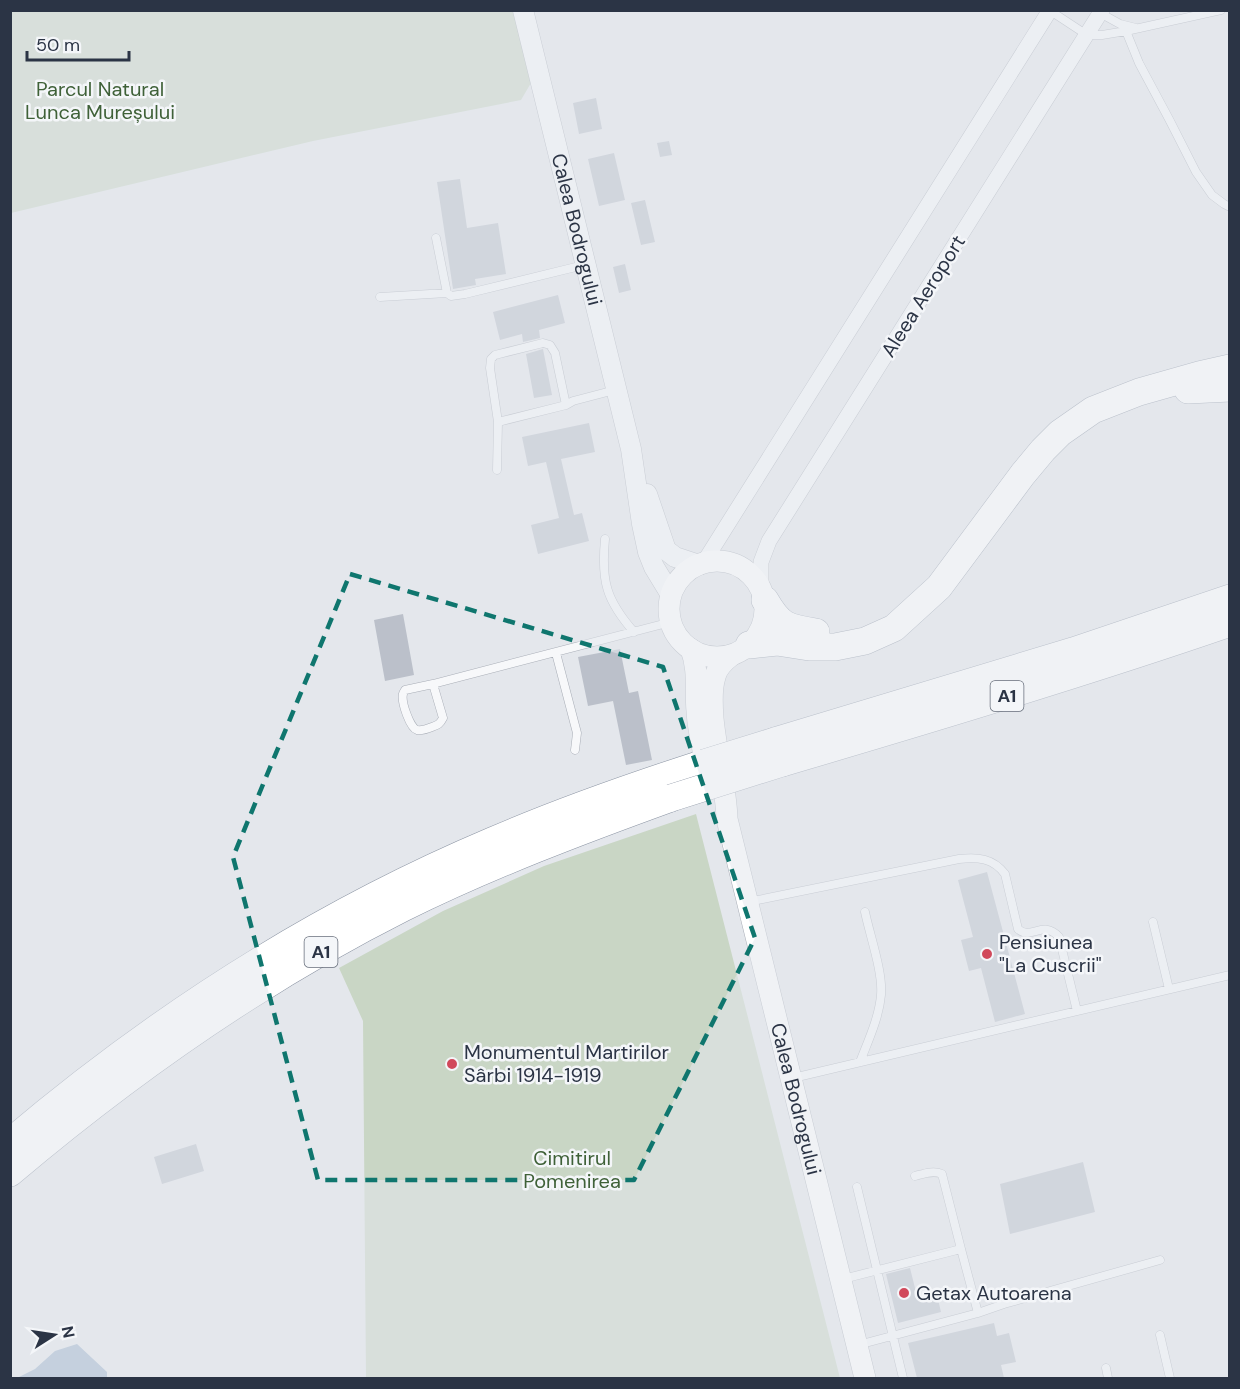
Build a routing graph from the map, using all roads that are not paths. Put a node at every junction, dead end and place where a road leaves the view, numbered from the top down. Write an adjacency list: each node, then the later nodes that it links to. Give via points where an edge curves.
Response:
1 (523, 10): 10 (street, Calea Bodrogului)
2 (1221, 10): 5 (lane)
3 (1050, 11): 7 (lane); 24 (street)
4 (1100, 11): 5 (lane, via 1120,24); 7 (street, Aleea Aeroport)
5 (1141, 28): 6 (lane)
6 (1126, 31): 7 (lane); 8 (lane, via 1138,63 1196,171 1212,195)
7 (1087, 35): 26 (street, Aleea Aeroport, via 769,541 761,562)
8 (1230, 207)
9 (436, 238): 11 (lane)
10 (585, 265): 11 (lane, via 465,294); 17 (street, Calea Bodrogului)
11 (447, 293): 12 (lane)
12 (380, 297)
13 (1230, 355): 15 (highway)
14 (1230, 368): 15 (highway)
15 (1174, 382): 18 (highway)
16 (1230, 388): 18 (highway)
17 (616, 390): 19 (lane); 21 (street, Calea Bodrogului)
18 (1139, 392): 29 (highway, via 1093,410 1060,433 1023,474 939,587)
19 (566, 405): 20 (lane); 20 (lane, via 555,353 543,343 491,359)
20 (498, 422): 22 (lane)
21 (631, 449): 24 (street, Calea Bodrogului, via 666,550 675,557); 27 (street, Calea Bodrogului, via 648,552)
22 (497, 470)
23 (605, 539): 33 (lane, via 606,584 614,604)
24 (701, 564): 26 (main road, Calea Bodrogului, via 721,561 736,565 750,574); 27 (main road, via 682,576)
25 (1230, 590): 30 (highway)
26 (763, 594): 29 (highway, via 773,615 783,624 833,633 874,628); 35 (main road, Calea Bodrogului, via 764,622 757,637)
27 (671, 595): 31 (main road)
28 (1230, 598): 30 (highway, A1)
29 (917, 608): 35 (highway, via 894,628 865,641 824,648 777,642)
30 (1195, 610): 39 (highway, A1, via 985,678)
31 (671, 622): 33 (lane); 34 (main road, Calea Bodrogului, via 677,636)
32 (1230, 623): 39 (highway, A1, via 990,702)
33 (634, 632): 36 (lane)
34 (691, 650): 35 (main road, via 708,657 724,657); 41 (main road, Calea Bodrogului, via 696,667 701,743 716,799)
35 (740, 650): 41 (main road, Calea Bodrogului, via 722,663 712,694)
36 (556, 653): 37 (lane); 38 (lane, via 578,733)
37 (433, 684): 37 (lane, via 403,693 415,729 441,723)
38 (575, 750)
39 (778, 752): 40 (highway, A1, bridge)
40 (666, 787): 50 (highway, A1, via 546,818 396,885 314,929 171,1018); 51 (highway, A1, via 404,908 324,950 183,1039 98,1101)
41 (727, 819): 42 (main road, Calea Bodrogului)
42 (747, 903): 47 (lane, via 959,859 986,859 1005,874 1018,929 1026,933 1050,930 1059,938); 49 (main road, Calea Bodrogului)
43 (865, 912): 48 (lane, via 881,995)
44 (1153, 922): 46 (lane)
45 (1230, 975): 46 (lane)
46 (1169, 989): 47 (lane)
47 (1077, 1011): 48 (lane)
48 (860, 1062): 49 (lane)
49 (790, 1079): 57 (main road, Calea Bodrogului)
50 (10, 1142)
51 (10, 1173)
52 (915, 1176): 54 (lane, via 942,1174)
53 (857, 1187): 56 (lane)
54 (961, 1249): 56 (lane); 58 (lane)
55 (1160, 1260): 58 (lane)
56 (877, 1270): 57 (lane); 59 (lane)
57 (840, 1279): 61 (main road, Calea Bodrogului)
58 (978, 1313): 59 (lane)
59 (893, 1335): 61 (lane); 64 (lane)
60 (1160, 1335): 66 (lane)
61 (857, 1345): 63 (main road, Calea Bodrogului)
62 (1106, 1368): 65 (lane)
63 (865, 1378)
64 (903, 1378)
65 (1108, 1378)
66 (1170, 1378)

